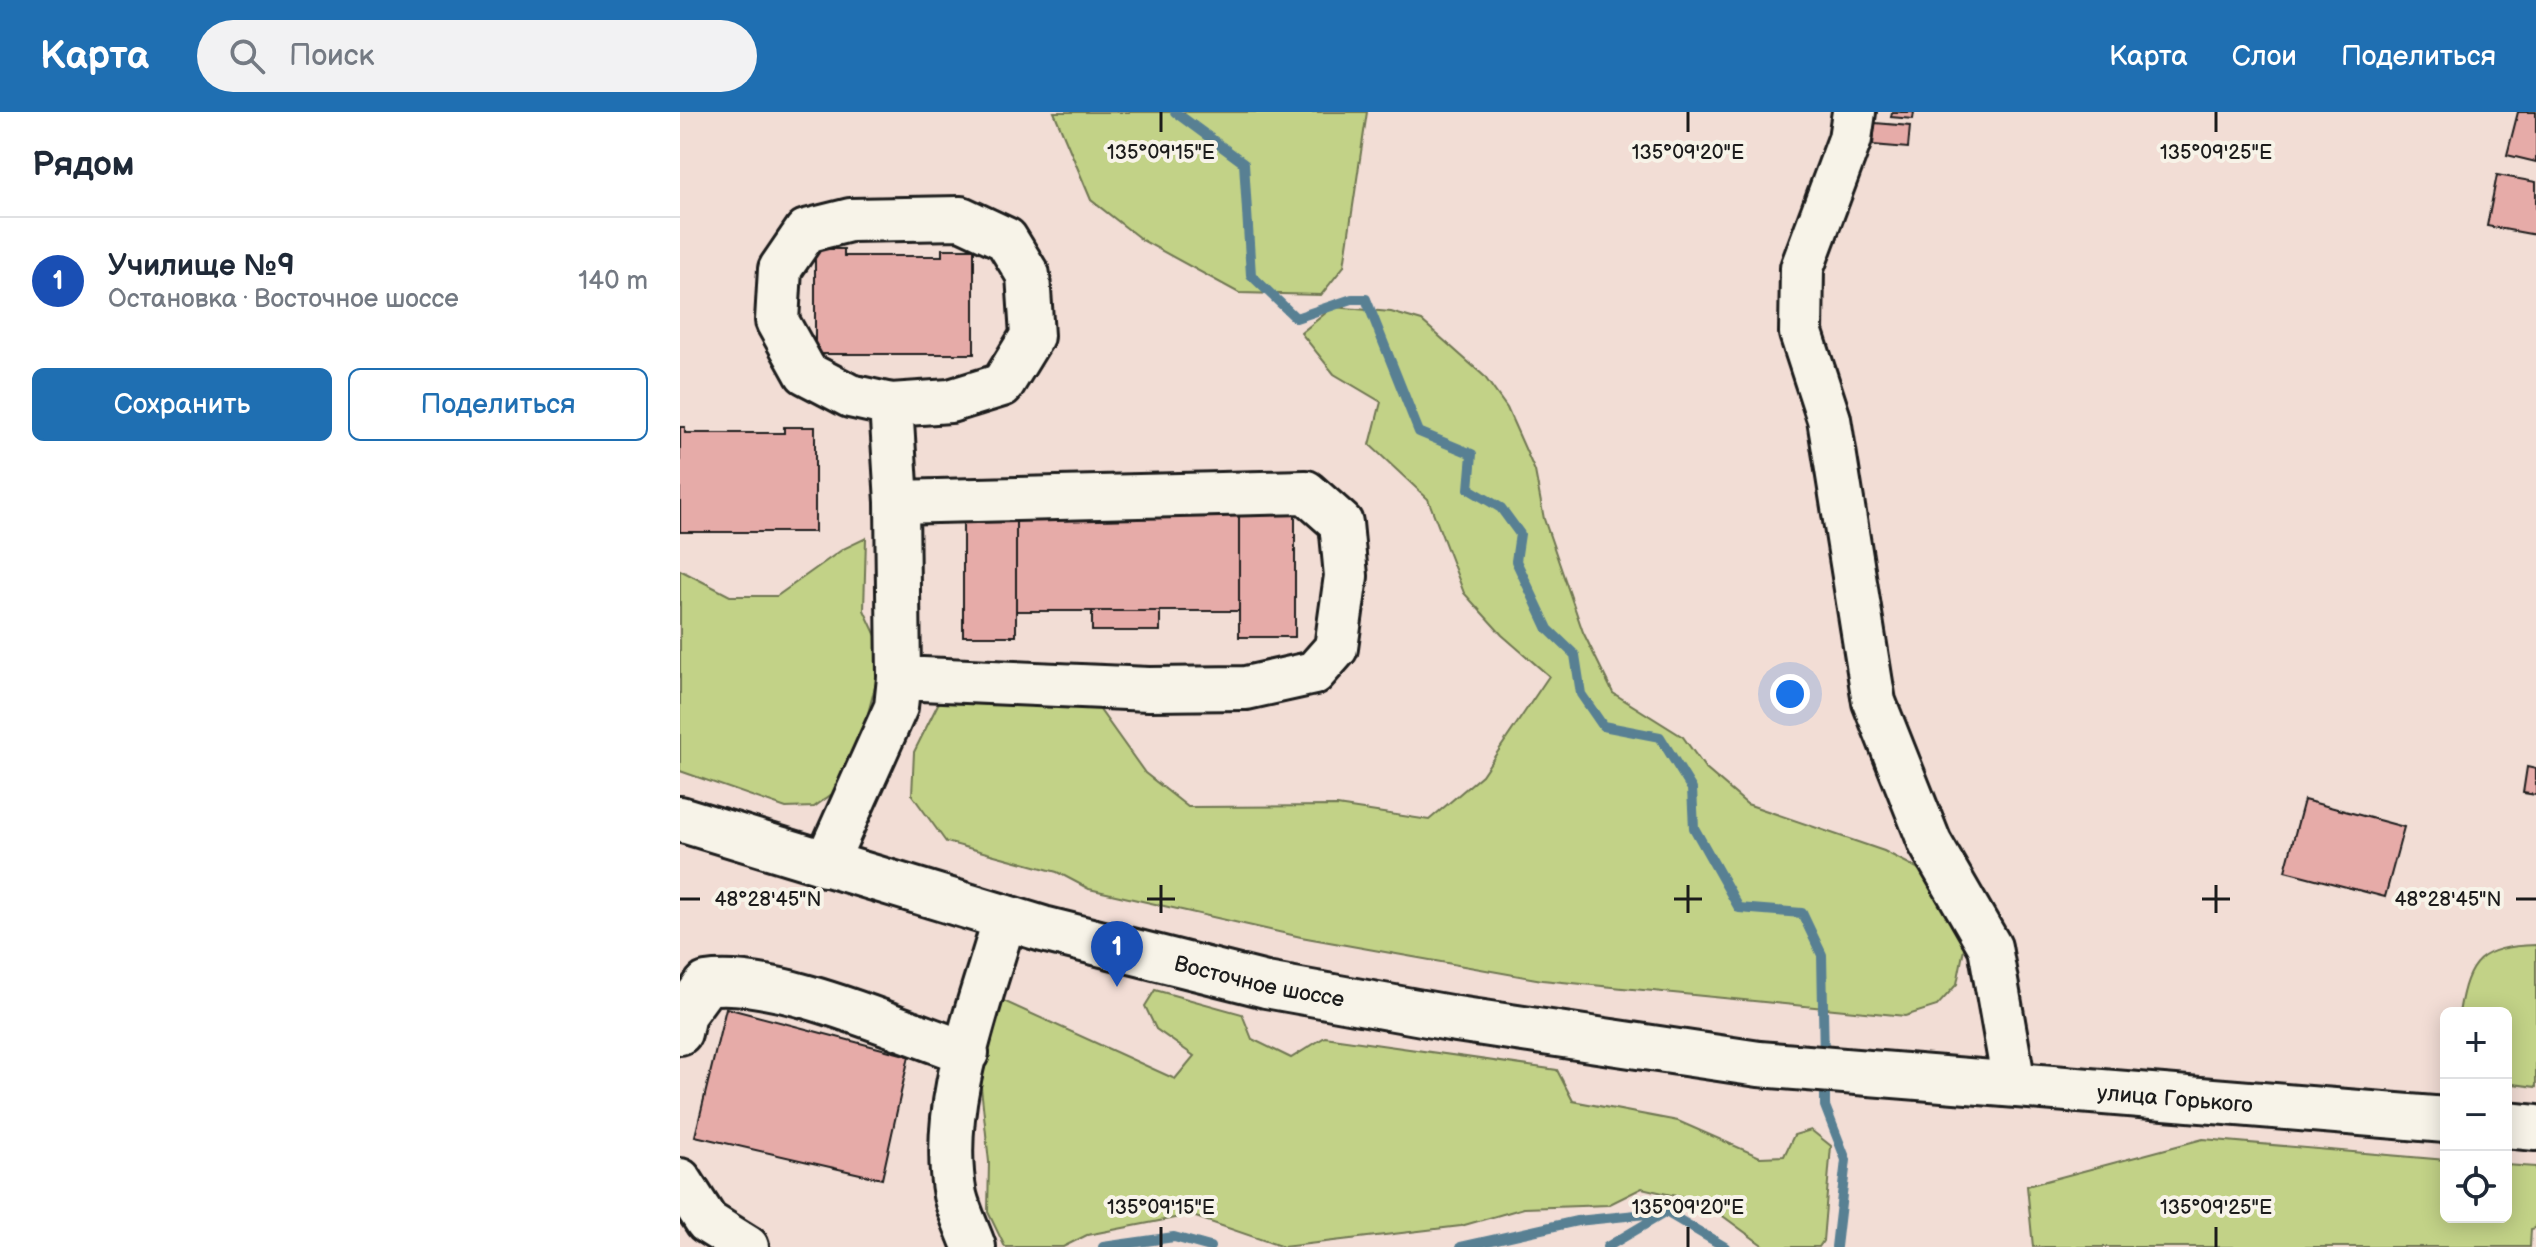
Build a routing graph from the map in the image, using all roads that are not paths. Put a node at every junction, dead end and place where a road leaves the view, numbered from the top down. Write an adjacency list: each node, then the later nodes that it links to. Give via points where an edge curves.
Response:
1 (1854, 112): 11 (lane, via 1850,139 1802,268 1801,333 1829,419 1874,702 1930,843 1990,947)
2 (891, 405): 2 (lane, via 850,396 806,373 777,321 780,269 806,231 850,220 961,218 1006,239 1028,275 1032,336 1002,385 950,401); 3 (lane)
3 (897, 502): 4 (lane); 4 (lane, via 1306,492 1341,523 1346,576 1336,648 1314,673 1246,688)
4 (899, 678): 6 (lane, via 896,707)
5 (680, 819): 6 (main road, Восточное шоссе)
6 (825, 865): 7 (main road, Восточное шоссе)
7 (1005, 917): 9 (lane); 10 (main road, Восточное шоссе, via 1266,985 1450,1018 1759,1064)
8 (680, 1033): 9 (lane, via 684,1014 706,984 734,980 788,992)
9 (967, 1053): 17 (lane, via 953,1138 955,1195)
10 (1905, 1075): 11 (main road, улица Горького)
11 (2014, 1084): 12 (main road, улица Горького)
12 (2440, 1120)
13 (2512, 1126): 14 (main road)
14 (2536, 1128)
15 (680, 1180): 16 (lane, via 707,1222)
16 (747, 1247)
17 (974, 1247)

